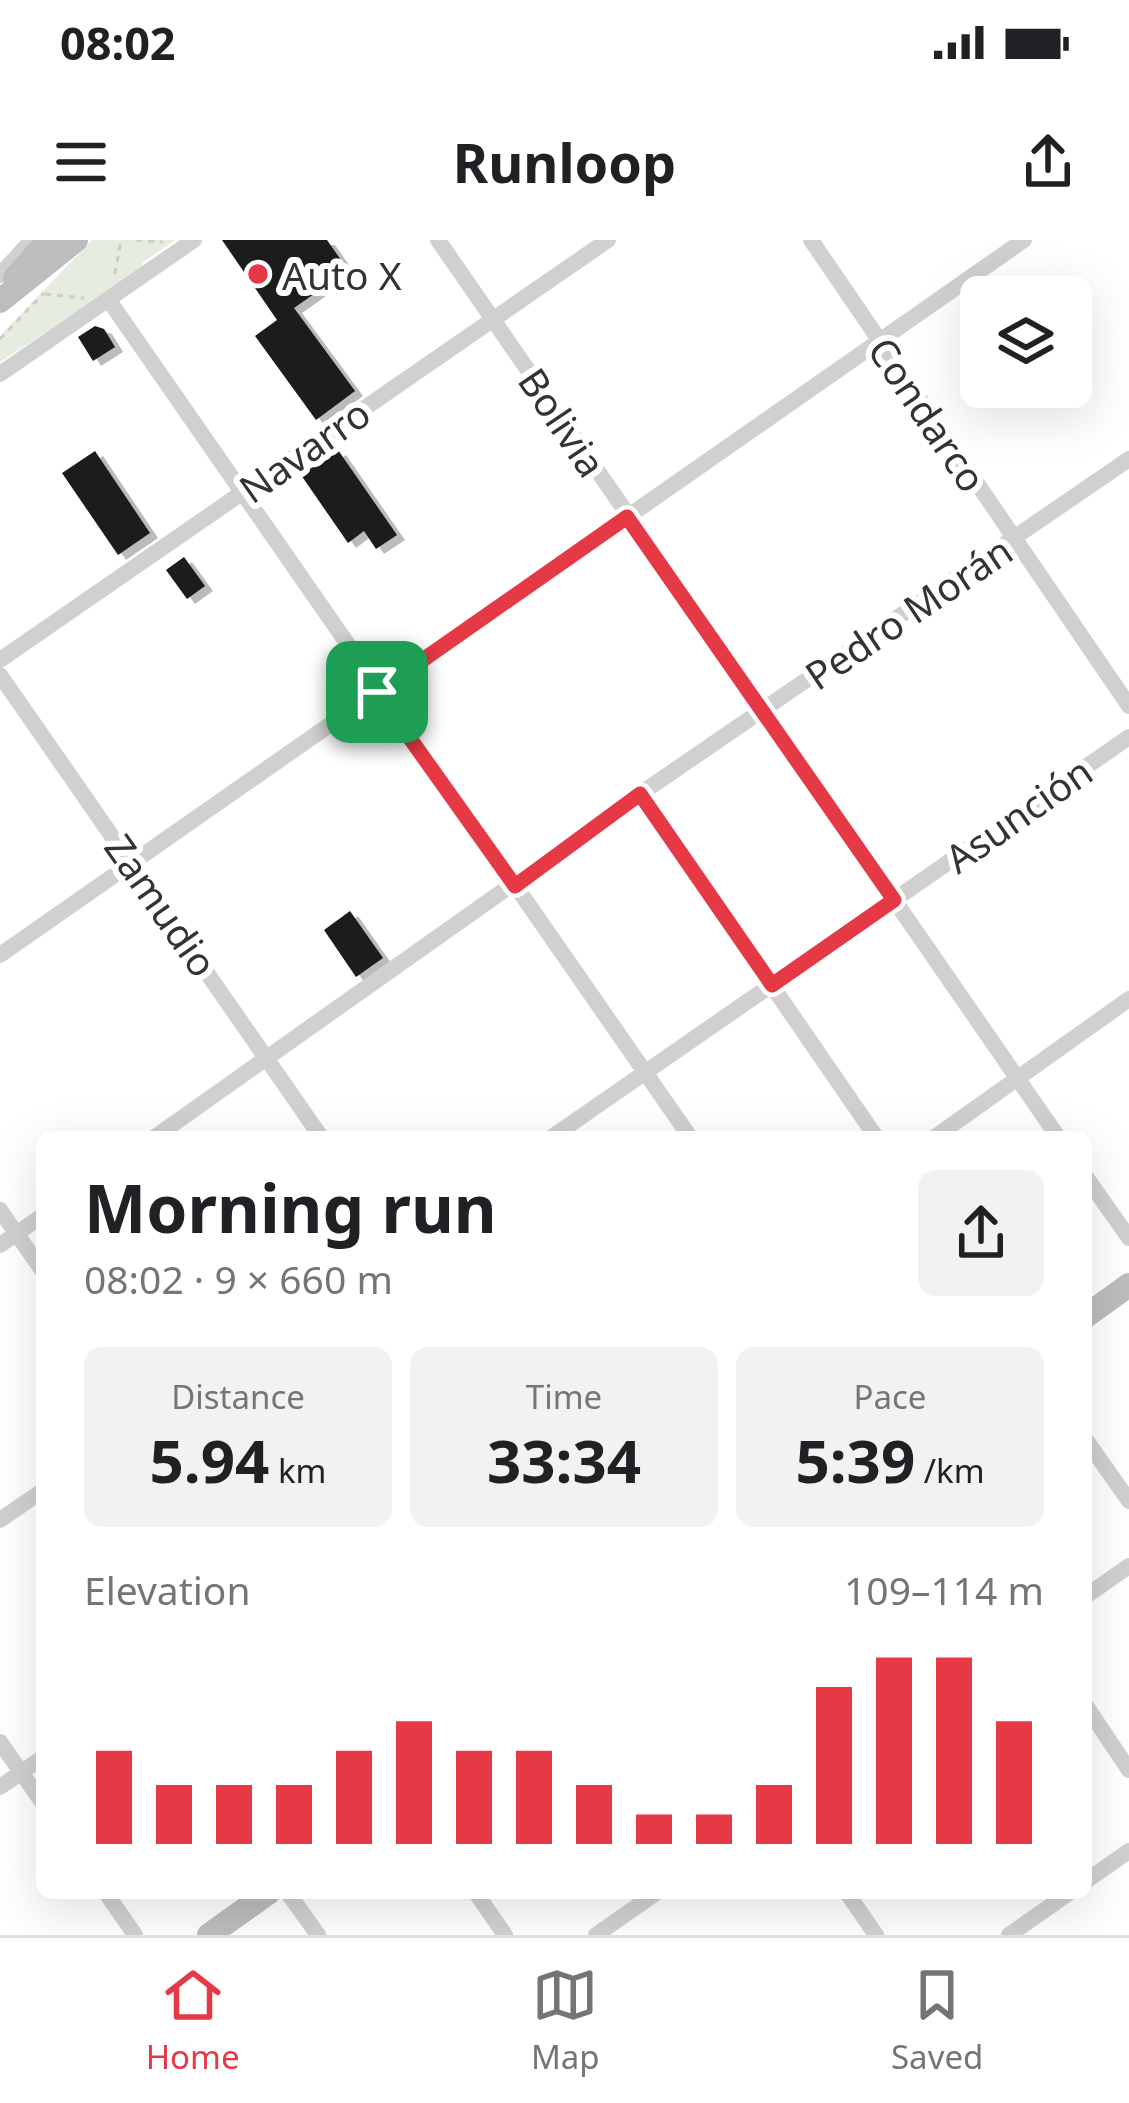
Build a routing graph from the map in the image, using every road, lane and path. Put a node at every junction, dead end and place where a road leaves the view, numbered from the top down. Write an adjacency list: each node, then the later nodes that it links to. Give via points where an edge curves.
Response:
1 (32, 240): 12 (street)
2 (49, 240): 16 (main road)
3 (76, 240): 16 (main road)
4 (121, 240): 13 (path)
5 (136, 240): 11 (path)
6 (194, 240): 17 (street)
7 (438, 240): 18 (street, Bolivia)
8 (608, 240): 18 (street, Navarro)
9 (811, 240): 19 (street, Condarco)
10 (1024, 240): 19 (street)
11 (165, 242)
12 (0, 275)
13 (114, 277)
14 (44, 294): 15 (path)
15 (85, 298)
16 (0, 299)
17 (109, 299): 20 (street); 22 (street)
18 (494, 320): 22 (street, Navarro); 23 (street, Bolivia)
19 (879, 343): 23 (street); 24 (street, Condarco)
20 (0, 374)
21 (1129, 459): 24 (street, Pedro Morán)
22 (242, 493): 25 (street, Navarro); 27 (street)
23 (627, 517): 27 (street); 29 (street, Bolivia)
24 (1014, 539): 28 (street, Condarco); 29 (street, Pedro Morán)
25 (0, 660)
26 (0, 675): 32 (street, Zamudio)
27 (377, 692): 32 (street); 33 (street)
28 (1129, 706)
29 (764, 711): 31 (street, Pedro Morán); 34 (street, Bolivia)
30 (1129, 737): 34 (street, Asunción)
31 (640, 794): 33 (street, Pedro Morán); 36 (street)
32 (133, 862): 35 (street); 38 (street, Zamudio)
33 (515, 886): 38 (street, Pedro Morán); 39 (street)
34 (894, 900): 36 (street, Asunción); 40 (street, Bolivia)
35 (0, 955)
36 (772, 985): 39 (street, Asunción); 45 (street)
37 (1129, 999): 40 (street)
38 (267, 1059): 41 (street, Pedro Morán); 42 (street, Zamudio)
39 (645, 1072): 43 (street, Asunción); 44 (street)
40 (1017, 1078): 46 (street); 47 (street, Bolivia)
41 (164, 1131)
42 (317, 1131)
43 (561, 1131)
44 (686, 1131)
45 (871, 1131)
46 (943, 1131)
47 (1054, 1131)
48 (1092, 1186): 52 (street)
49 (0, 1210): 51 (street)
50 (36, 1220): 51 (street)
51 (16, 1234): 53 (street); 54 (street)
52 (1129, 1238)
53 (0, 1245)
54 (36, 1262)
55 (1129, 1285): 56 (main road)
56 (1092, 1312)
57 (1092, 1449): 59 (street)
58 (36, 1495): 60 (street)
59 (1129, 1501)
60 (0, 1520)
61 (1129, 1566): 62 (street)
62 (1092, 1591)
63 (1092, 1715): 66 (street)
64 (0, 1742): 67 (street)
65 (36, 1762): 67 (street)
66 (1129, 1770)
67 (21, 1772): 68 (street); 69 (street)
68 (0, 1787)
69 (36, 1793)
70 (1129, 1851): 71 (street)
71 (1092, 1877)
72 (110, 1899): 79 (street)
73 (260, 1899): 80 (main road)
74 (292, 1899): 81 (street)
75 (480, 1899): 82 (street)
76 (647, 1899): 83 (street)
77 (851, 1899): 84 (street)
78 (1060, 1899): 85 (street)
79 (135, 1935)
80 (209, 1935)
81 (318, 1935)
82 (506, 1935)
83 (596, 1935)
84 (876, 1935)
85 (1009, 1935)

